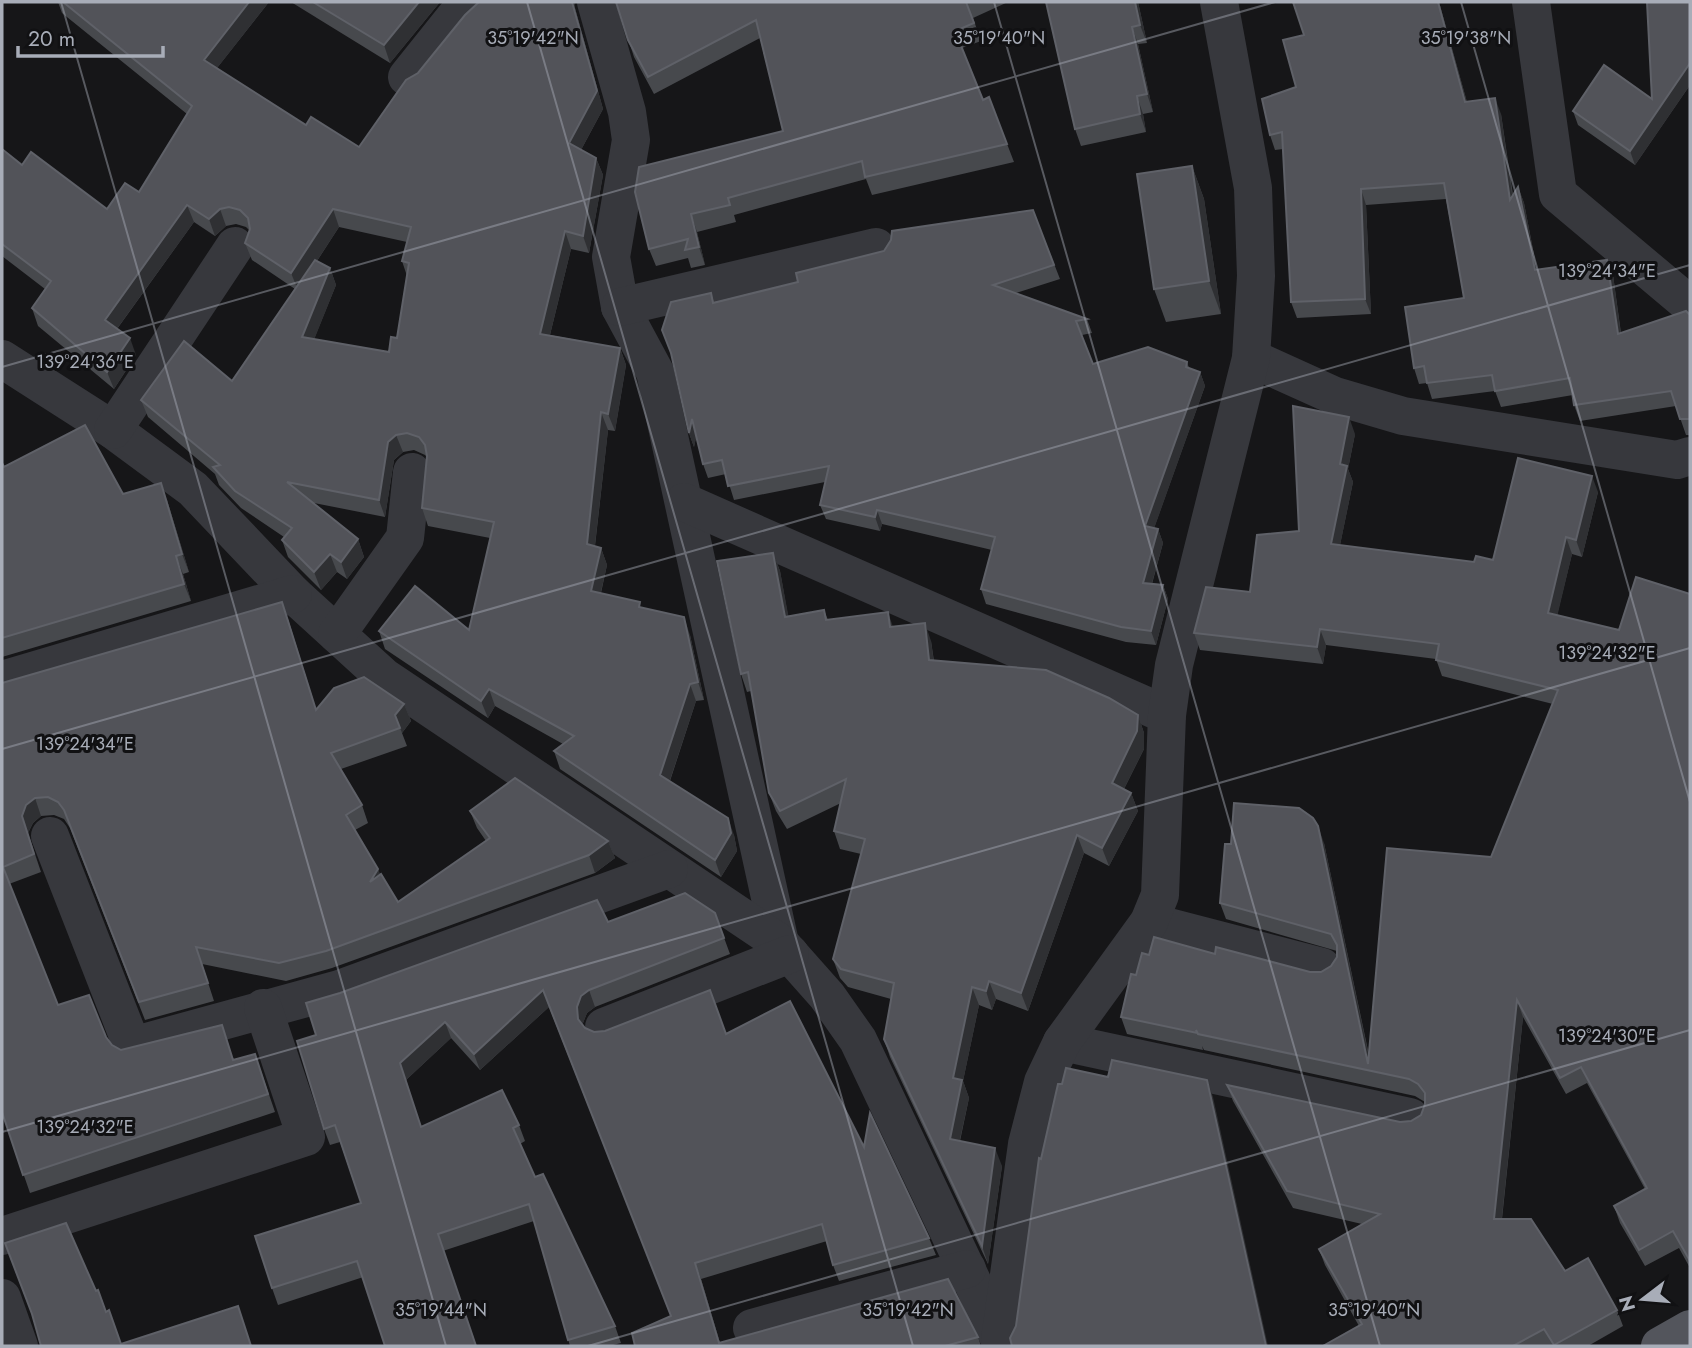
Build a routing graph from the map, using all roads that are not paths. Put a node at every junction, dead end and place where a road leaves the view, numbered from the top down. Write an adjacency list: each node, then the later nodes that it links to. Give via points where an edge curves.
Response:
1 (472, 2): 5 (street)
2 (596, 2): 9 (street, via 631,139 611,257)
3 (1219, 2): 10 (street, via 1253,188 1256,275)
4 (1531, 2): 8 (street, via 1558,194)
5 (407, 77)
6 (235, 246): 12 (street)
7 (876, 247): 9 (street)
8 (1690, 305)
9 (620, 307): 15 (street, via 655,372)
10 (1251, 358): 13 (street, via 1335,396 1403,416 1677,460); 19 (street, via 1174,665)
11 (2, 359): 12 (street)
12 (113, 430): 16 (street, via 193,489)
13 (1690, 456)
14 (412, 472): 17 (street, via 405,538)
15 (684, 502): 19 (street); 23 (street)
16 (293, 594): 17 (street); 18 (street)
17 (337, 634): 21 (street, via 384,677)
18 (2, 680)
19 (1167, 715): 22 (street, via 1160,895)
20 (50, 836): 25 (street, via 132,1046)
21 (669, 869): 23 (street); 25 (street, via 339,989)
22 (1149, 922): 24 (street); 27 (street)
23 (785, 948): 26 (street); 30 (street, via 858,1040)
24 (1322, 967)
25 (263, 1008): 29 (street, via 306,1137)
26 (604, 1027)
27 (1062, 1042): 28 (street); 34 (street, via 1043,1082 1027,1144)
28 (1410, 1117)
29 (2, 1236)
30 (967, 1269): 32 (street); 34 (street)
31 (2, 1298): 35 (street)
32 (752, 1328)
33 (1690, 1329): 36 (main road)
34 (1000, 1342)
35 (19, 1346)
36 (1660, 1346)

